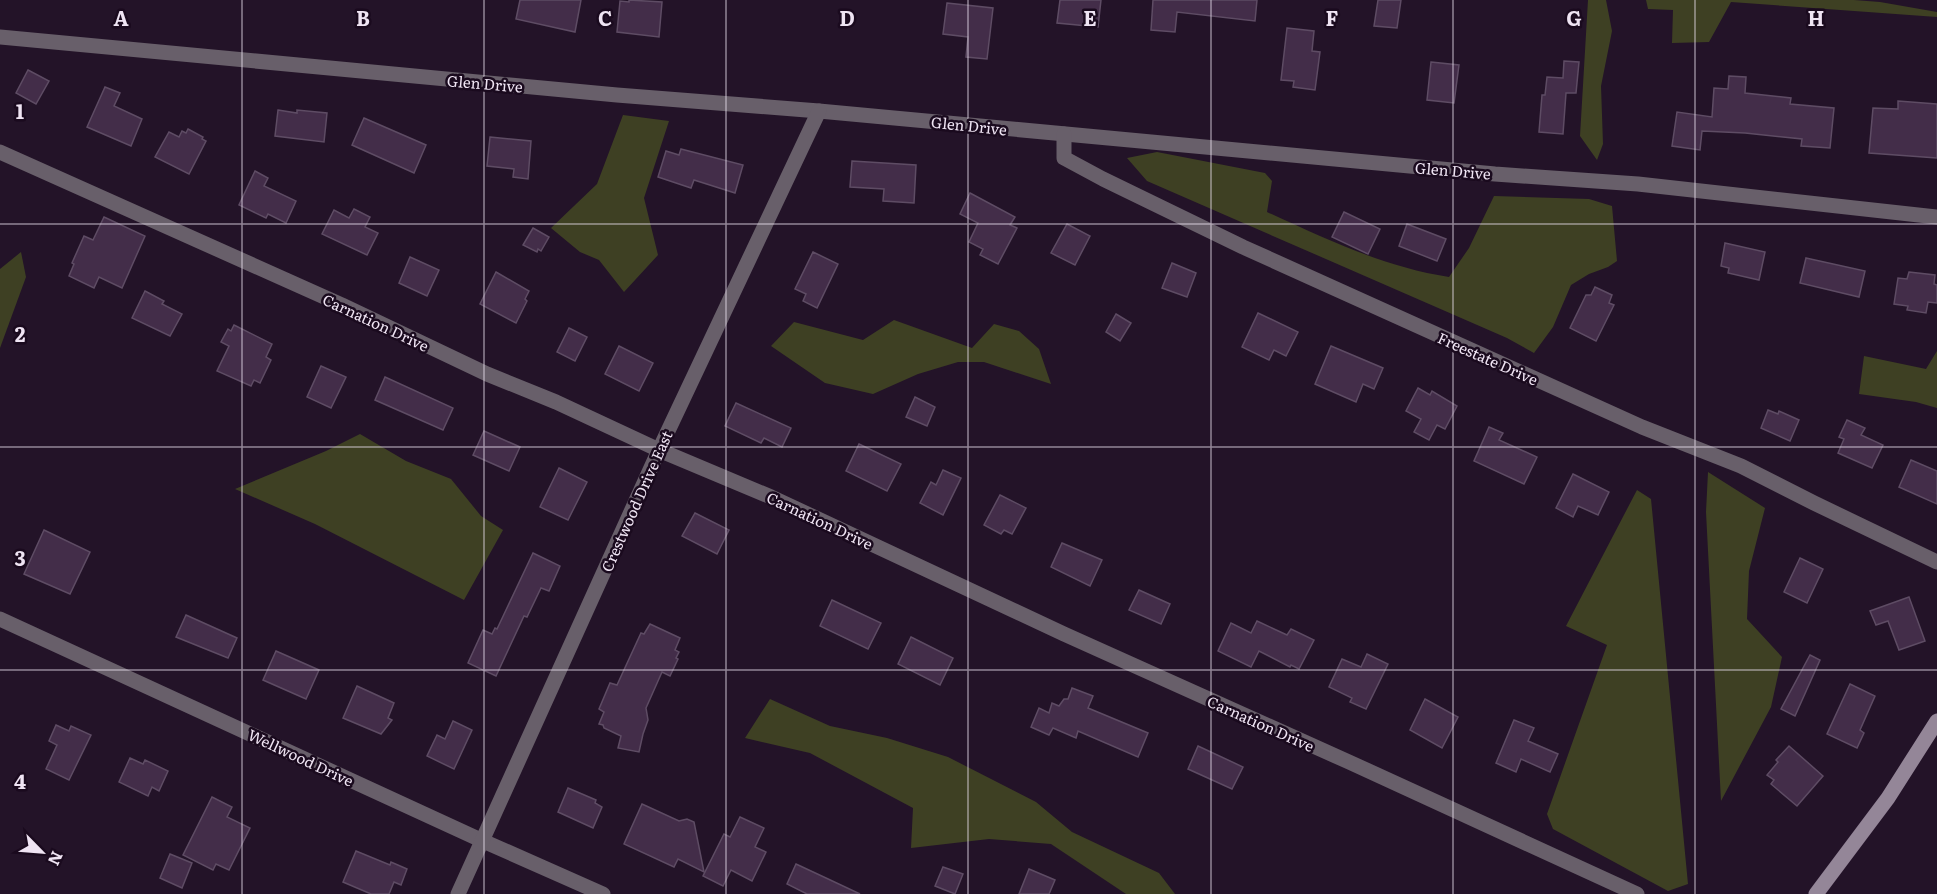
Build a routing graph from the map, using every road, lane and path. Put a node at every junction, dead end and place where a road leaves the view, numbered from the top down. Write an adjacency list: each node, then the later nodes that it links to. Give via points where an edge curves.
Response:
1 (0, 37): 2 (street, Glen Drive)
2 (819, 111): 3 (street, Glen Drive); 6 (street, Crestwood Drive East)
3 (1064, 134): 5 (street, Glen Drive, via 1638,184); 7 (street, Freestate Drive, via 1064,158 1103,179 1642,428 1742,466)
4 (0, 152): 6 (street, Carnation Drive)
5 (1937, 217)
6 (659, 450): 10 (street, Crestwood Drive East); 13 (street, Carnation Drive, via 771,497)
7 (1937, 561)
8 (0, 619): 10 (street, Wellwood Drive)
9 (1937, 722): 14 (main road, via 1888,798)
10 (483, 841): 11 (street, Crestwood Drive East); 12 (street, Wellwood Drive)
11 (458, 894)
12 (603, 894)
13 (1637, 894)
14 (1816, 894)

